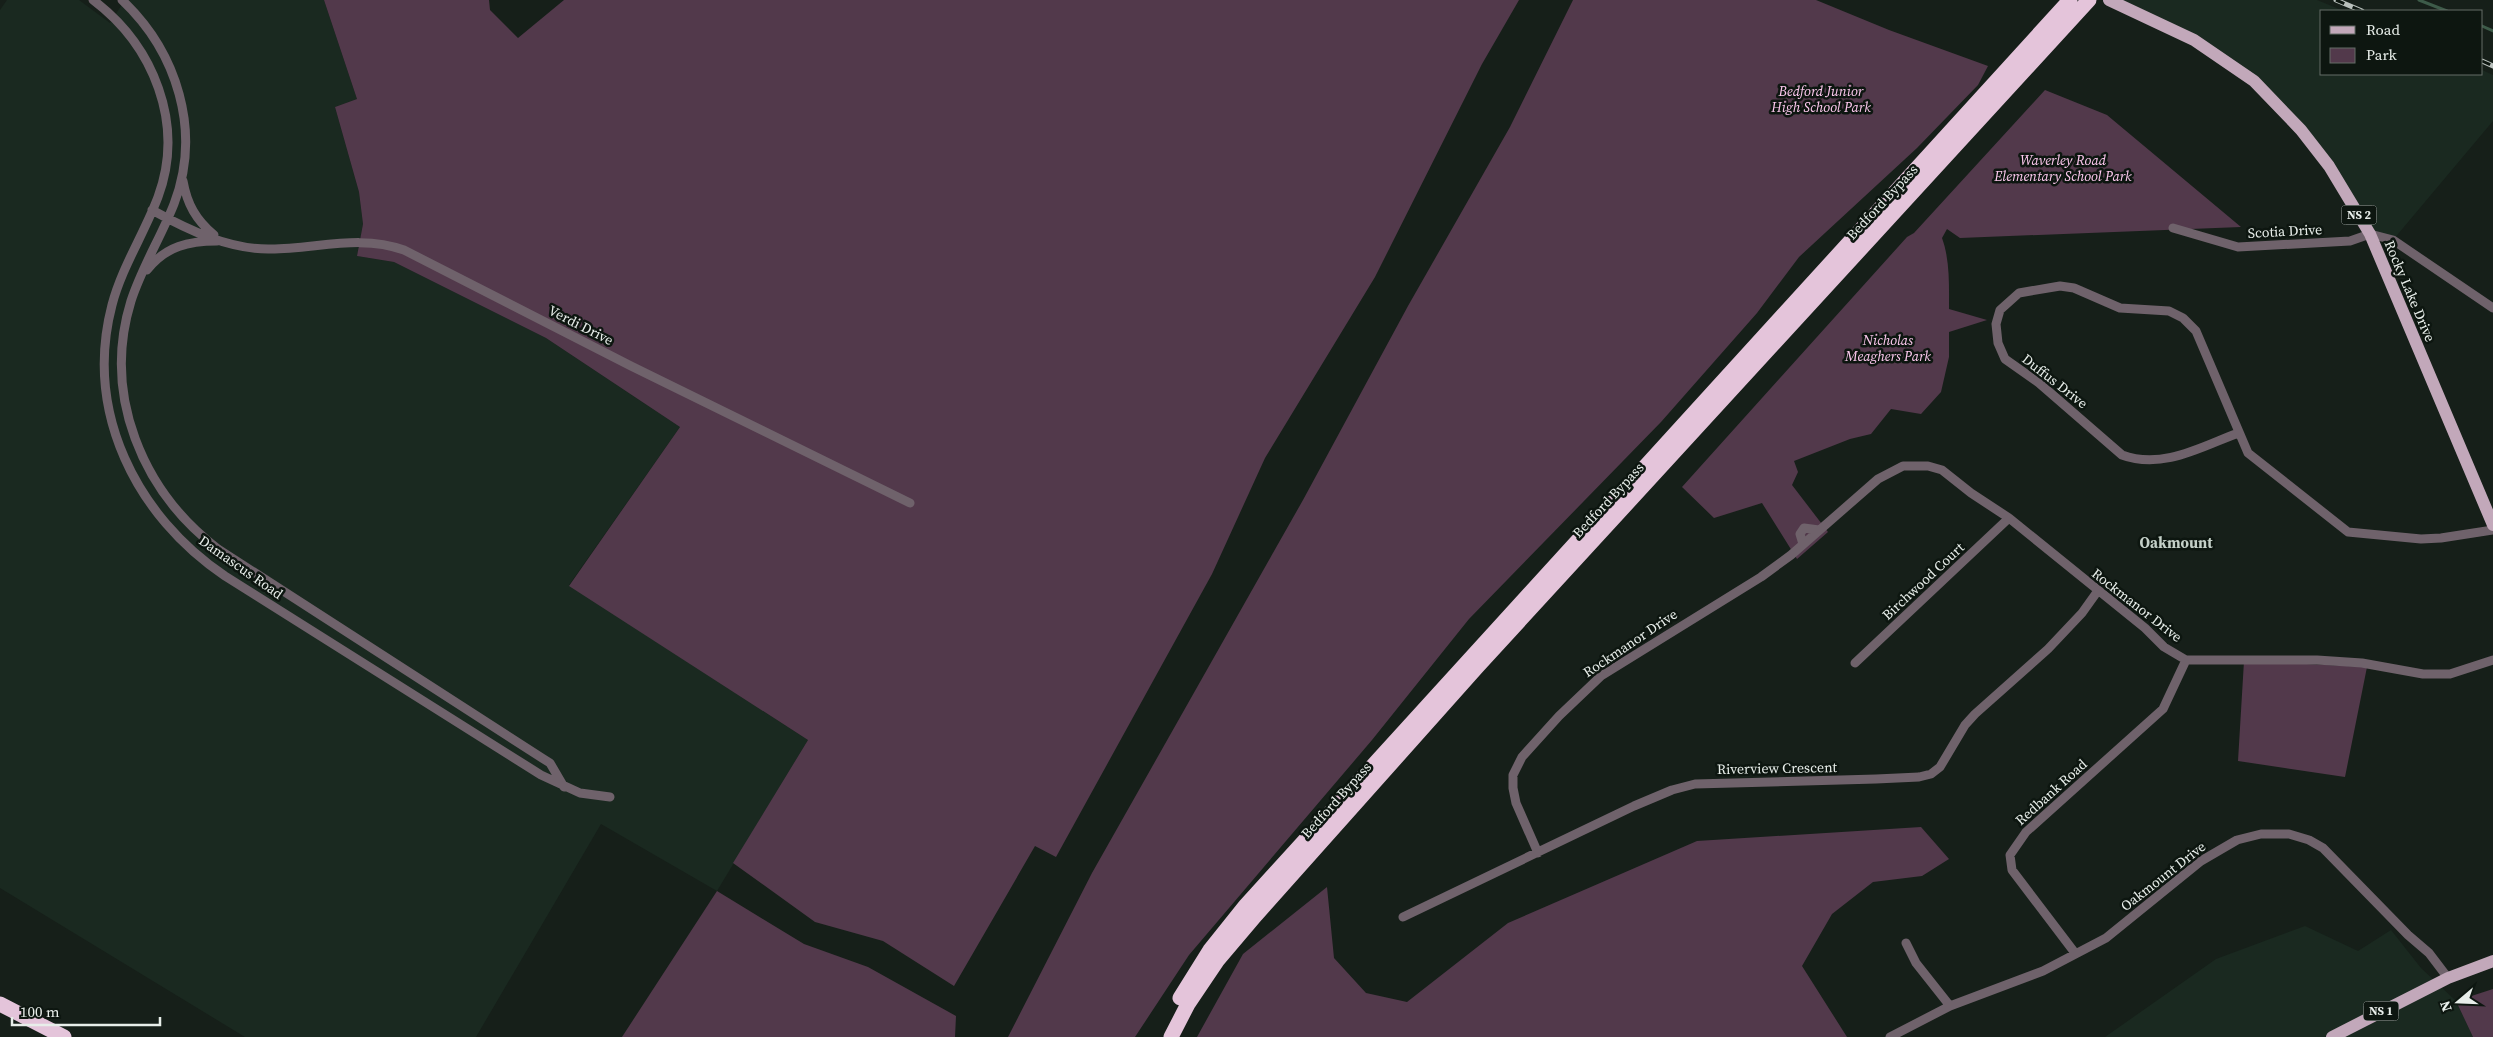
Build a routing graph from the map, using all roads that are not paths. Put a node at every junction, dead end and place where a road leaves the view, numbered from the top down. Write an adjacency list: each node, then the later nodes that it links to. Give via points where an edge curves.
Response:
1 (93, 0): 8 (street, Damascus Road, via 120,23 140,48 165,108 168,154 162,185)
2 (122, 0): 7 (street, Damascus Road, via 156,40 177,84 185,127)
3 (2070, 0): 6 (highway, Bedford Bypass)
4 (2089, 0): 6 (highway, Bedford Bypass)
5 (2108, 0): 11 (main road, Rocky Lake Drive / NS 2, via 2194,40 2254,81 2301,130 2329,166)
6 (2062, 19): 35 (highway, Bedford Bypass, via 1246,905 1210,950); 36 (highway, Bedford Bypass, via 1288,879 1217,961)
7 (182, 177): 9 (street, Damascus Road); 12 (street, Verdi Drive, via 193,213 208,230)
8 (152, 210): 9 (street, Verdi Drive); 24 (street, Damascus Road, via 116,289 104,355 105,390 112,423 130,472 147,502 183,543 220,572)
9 (168, 219): 12 (street, Verdi Drive); 13 (street, Damascus Road)
10 (2173, 228): 11 (street, Scotia Drive, via 2238,247 2350,241)
11 (2370, 234): 14 (street, via 2393,240); 18 (main road, Rocky Lake Drive / NS 2)
12 (225, 242): 13 (street, Damascus Road, via 196,242 169,250 153,262); 16 (street, Verdi Drive, via 269,249 338,242 377,243 404,250)
13 (135, 291): 24 (street, Damascus Road, via 123,347 122,379 127,410 135,441 148,470 182,518 230,558 546,760)
14 (2493, 308)
15 (2238, 433): 15 (street, Duffus Drive, via 2196,331 2183,318 2169,311 2120,308 2074,288 2060,286 2019,293 2000,310 1996,324 1998,343 2005,359 2039,383 2122,455 2135,460 2172,458); 19 (street, Duffus Drive, via 2248,453 2258,463 2348,532 2421,539)
16 (910, 503)
17 (2009, 518): 20 (street, Rockmanor Drive); 23 (street, Birchwood Court); 26 (street, Rockmanor Drive, via 1942,470 1928,466 1903,466 1878,479 1792,555 1601,676 1578,696 1522,757 1513,775 1516,803)
18 (2493, 525)
19 (2493, 530)
20 (2097, 592): 21 (street, Rockmanor Drive, via 2145,628 2164,647); 26 (street, Riverview Crescent, via 2048,649 1965,725 1940,767 1931,774 1876,779 1695,784 1634,806)
21 (2186, 660): 22 (street, Rockmanor Drive, via 2317,660 2362,663 2423,674 2450,674); 29 (street, Redbank Road, via 2163,709 2026,832 2010,855 2012,870)
22 (2493, 660)
23 (1855, 663)
24 (564, 787): 25 (street, Damascus Road, via 589,795)
25 (610, 797)
26 (1538, 854): 27 (street, Riverview Crescent)
27 (1403, 917)
28 (1906, 943): 33 (street, via 1916,963)
29 (2075, 953): 31 (street, Oakmount Drive, via 2106,938 2201,861 2238,840 2261,834 2289,834 2323,848 2408,935 2430,953); 33 (street, Oakmount Drive, via 2043,971)
30 (2493, 961): 31 (main road, NS 1)
31 (2448, 978): 38 (main road, NS 1)
32 (0, 1004): 34 (highway)
33 (1950, 1006): 37 (street, Oakmount Drive)
34 (64, 1037)
35 (1160, 1037)
36 (1170, 1037)
37 (1890, 1037)
38 (2332, 1037)

